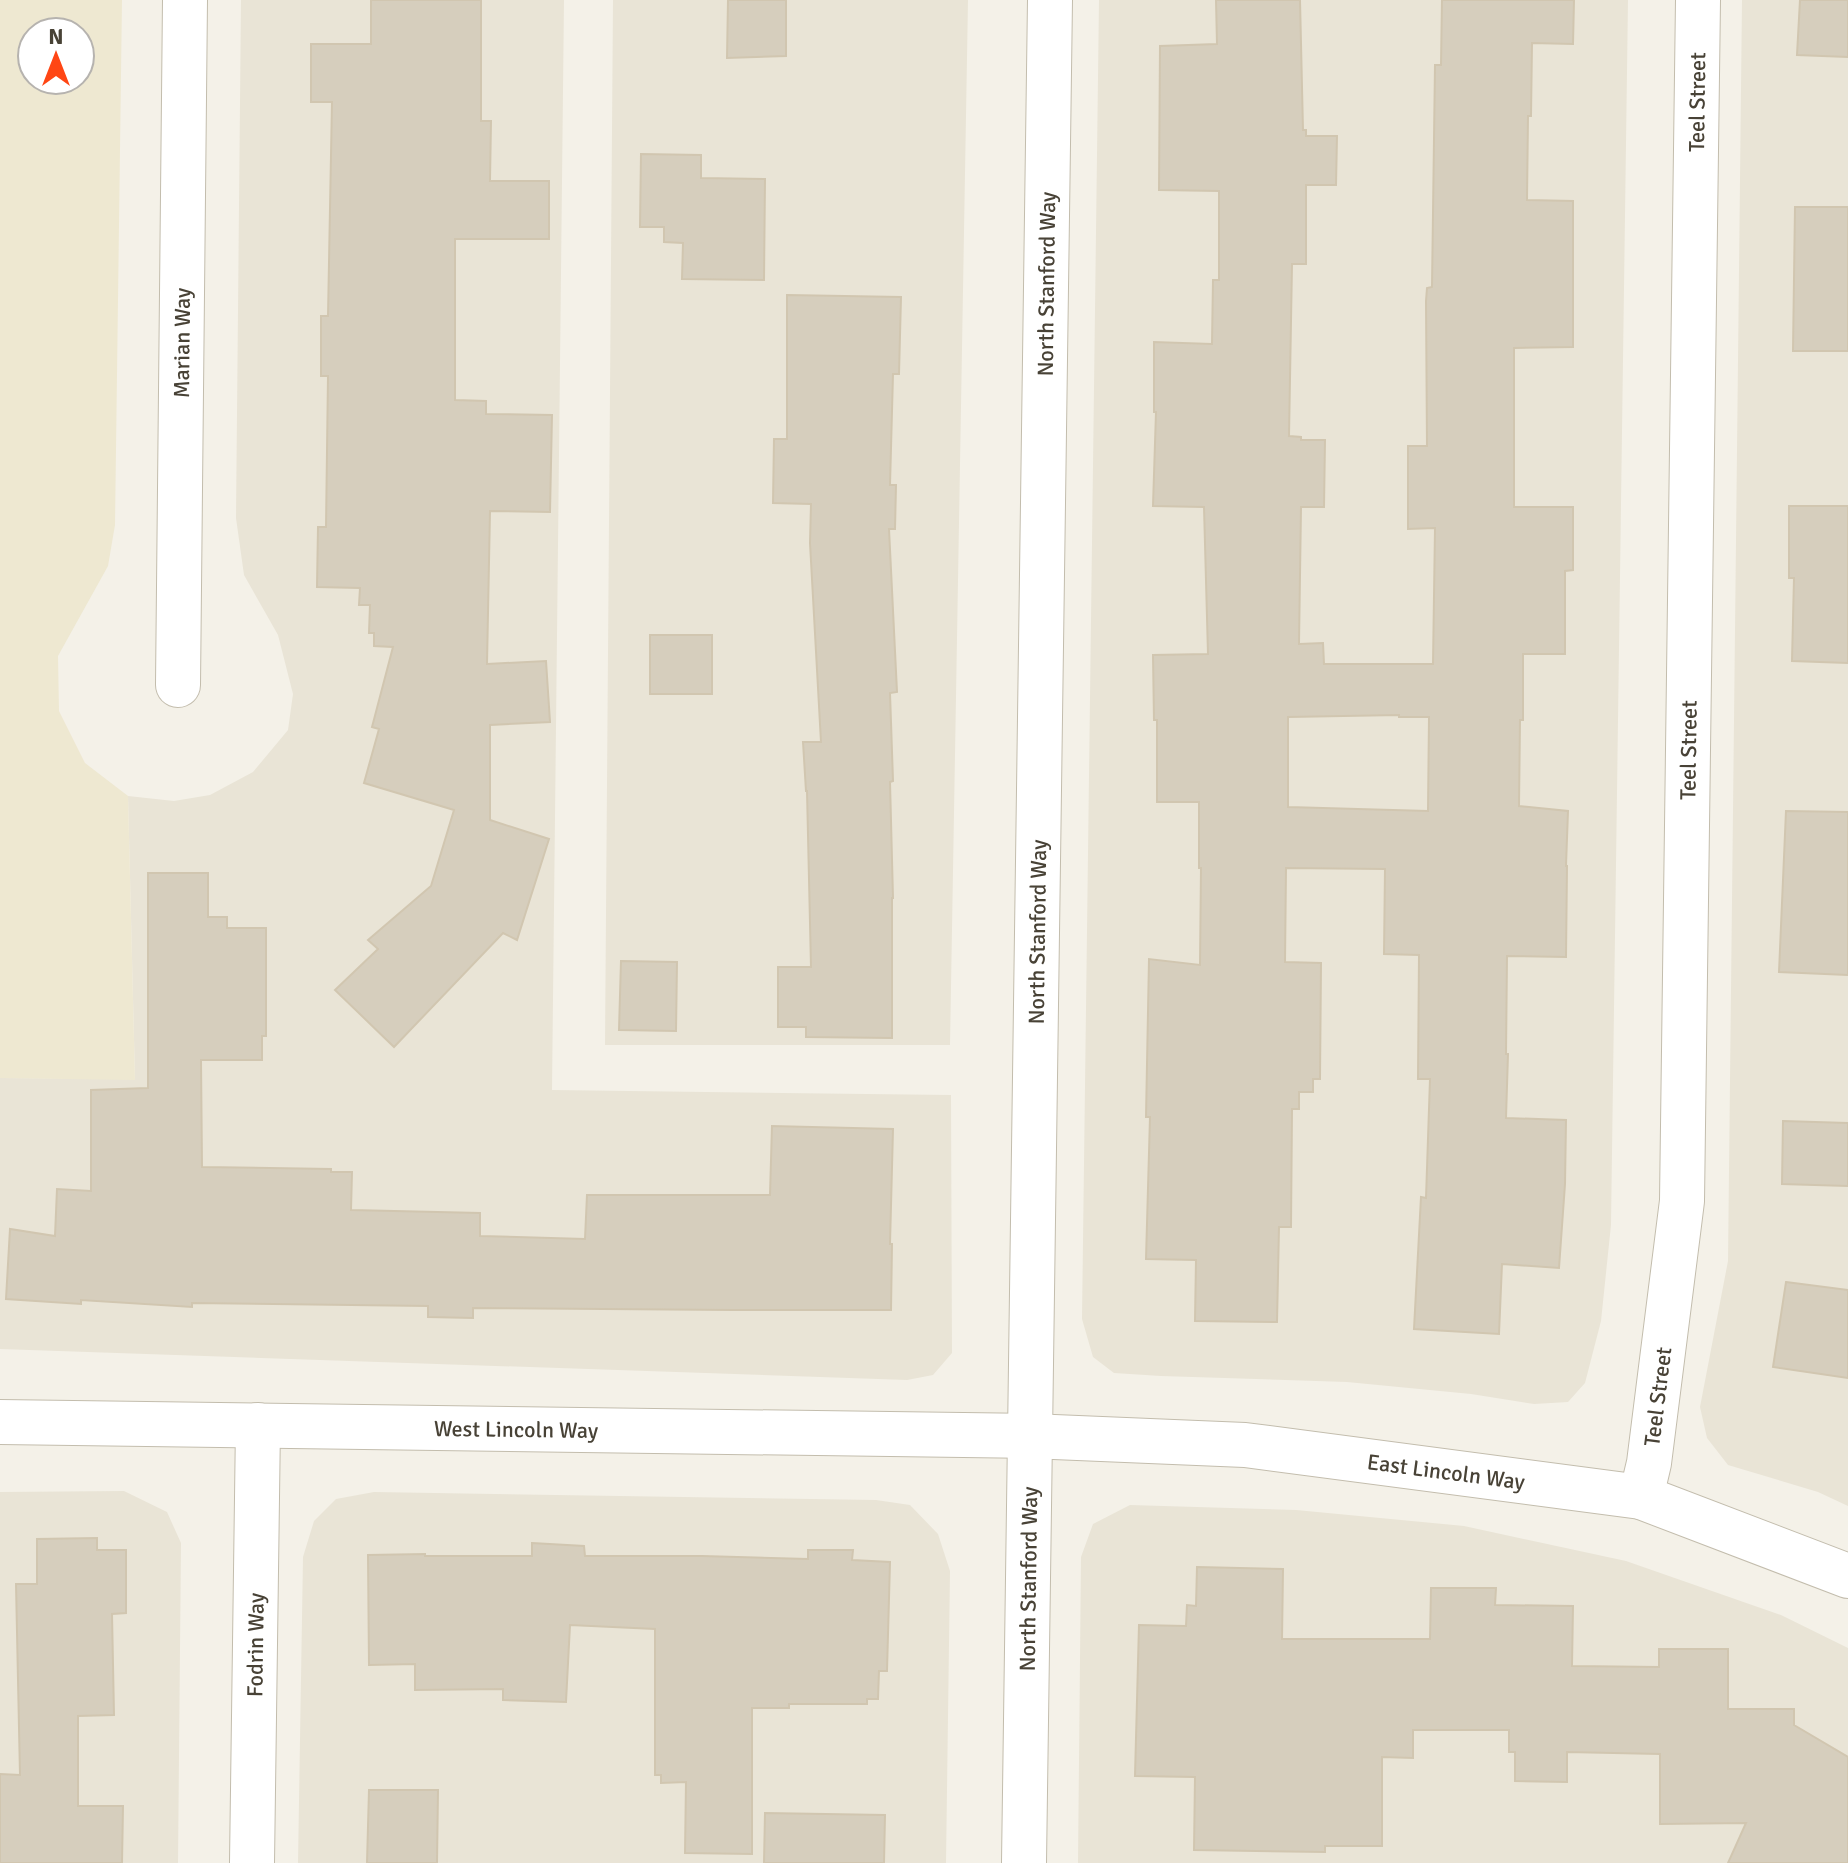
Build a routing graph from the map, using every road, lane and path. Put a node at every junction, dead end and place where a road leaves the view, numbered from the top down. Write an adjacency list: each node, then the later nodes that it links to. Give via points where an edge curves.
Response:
1 (185, 0): 4 (street, Marian Way)
2 (1050, 0): 7 (street, North Stanford Way)
3 (1698, 0): 8 (street, Teel Street, via 1682,1201)
4 (178, 685)
5 (0, 1422): 6 (street, West Lincoln Way)
6 (258, 1425): 7 (street, West Lincoln Way); 10 (street, Fodrin Way)
7 (1030, 1436): 8 (street, East Lincoln Way, via 1245,1445); 11 (street, North Stanford Way)
8 (1641, 1497): 9 (street, East Lincoln Way)
9 (1848, 1576)
10 (252, 1863)
11 (1024, 1863)

